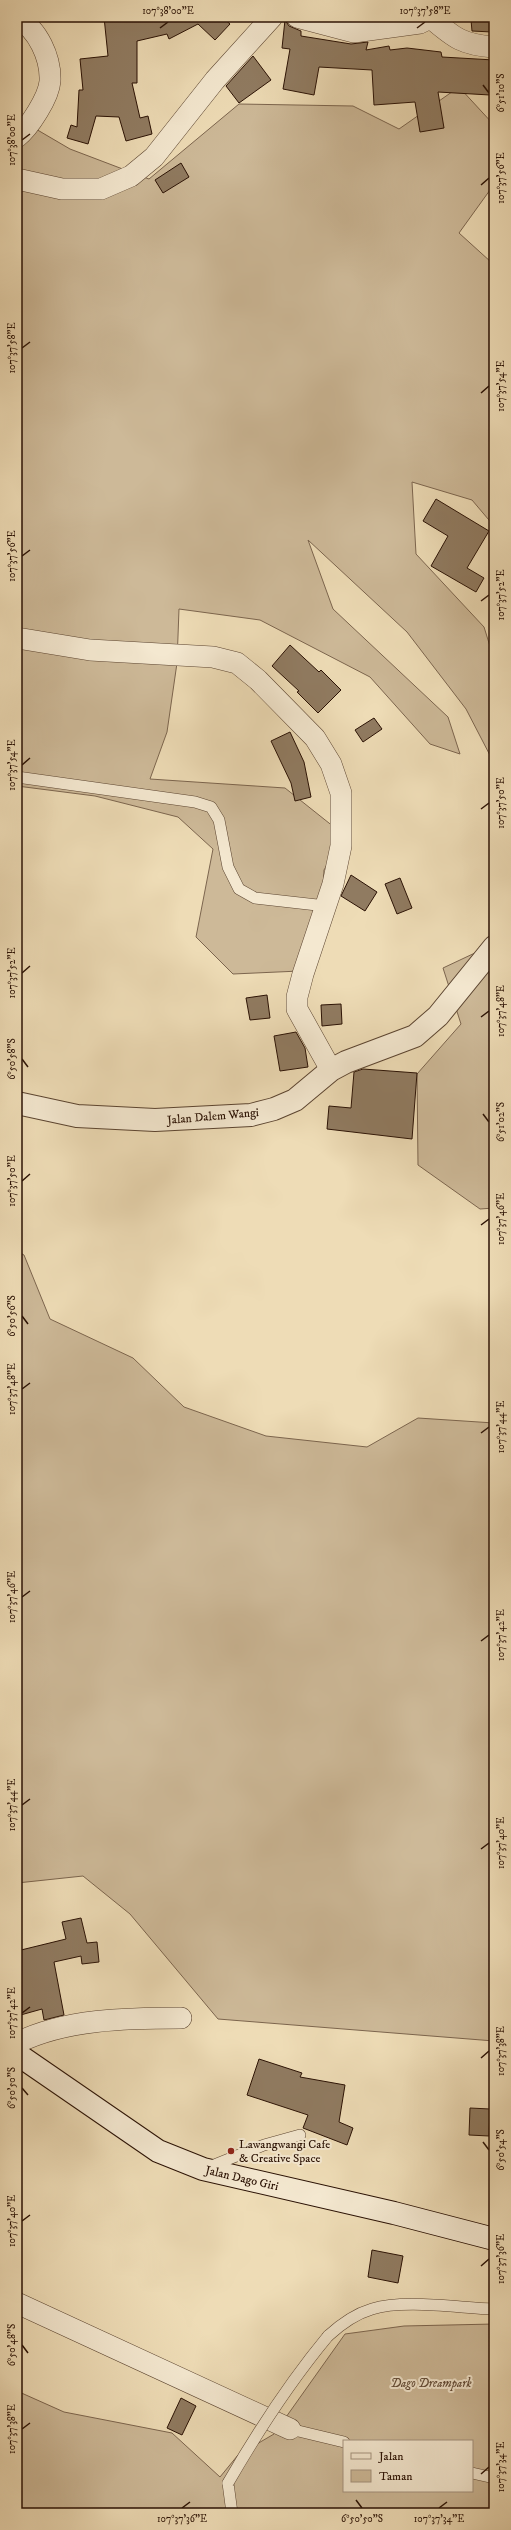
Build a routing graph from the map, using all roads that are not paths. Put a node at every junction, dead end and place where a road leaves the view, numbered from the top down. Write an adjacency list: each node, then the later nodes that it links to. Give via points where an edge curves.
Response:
1 (272, 17): 8 (street, via 215,80 154,157 131,176 101,189 62,189)
2 (297, 17): 5 (street)
3 (17, 18): 7 (street, via 36,34 45,54 50,82 42,103 24,132)
4 (431, 18): 5 (street, via 420,23 366,32); 6 (street, via 452,37 463,43)
5 (339, 23)
6 (494, 47)
7 (17, 137)
8 (17, 180)
9 (17, 638): 11 (street, via 90,650 213,657 237,663 258,680 315,738 331,764 340,793 341,846)
10 (17, 776): 11 (lane, via 195,802 211,807 219,820 228,867 239,890 254,898)
11 (326, 906): 13 (street, via 302,974 297,1009)
12 (494, 947): 13 (street, Jalan Dalem Wangi, via 438,1016 416,1036)
13 (331, 1070): 14 (street, Jalan Dalem Wangi, via 294,1100 251,1115 156,1120 78,1116)
14 (17, 1102)
15 (180, 2018): 16 (street, via 152,2018 60,2027)
16 (17, 2043)
17 (17, 2054): 19 (street, Jalan Dago Giri, via 158,2151)
18 (300, 2135): 19 (lane, via 264,2145)
19 (203, 2169): 20 (street, Jalan Dago Giri, via 394,2213)
20 (494, 2240)
21 (17, 2303): 23 (street)
22 (494, 2309): 27 (lane, bridge, via 398,2305 371,2309 344,2322 328,2336 295,2376 263,2422 228,2483)
23 (290, 2428): 24 (lane)
24 (343, 2442)
25 (473, 2473): 26 (lane)
26 (494, 2478)
27 (232, 2513)

